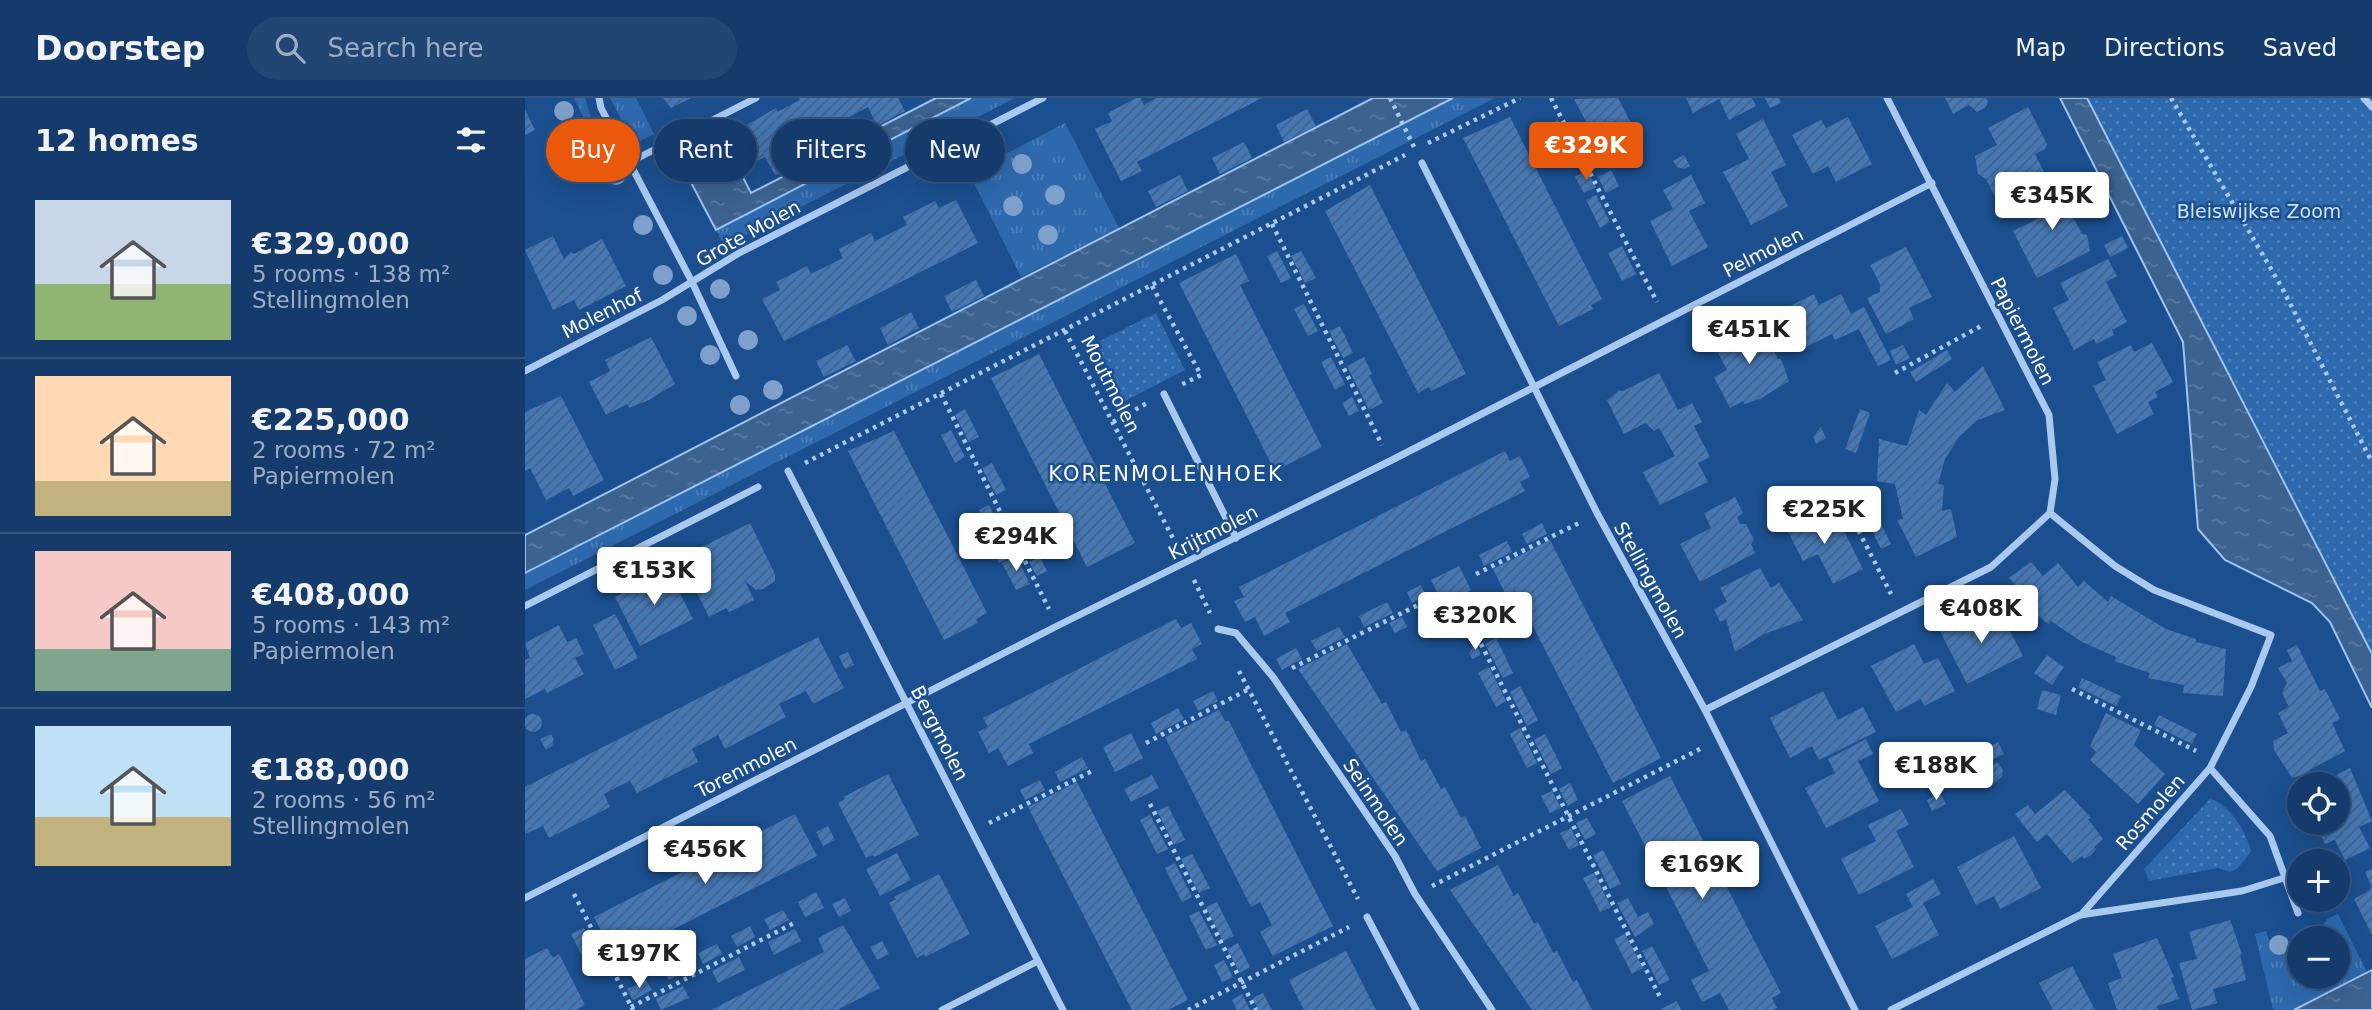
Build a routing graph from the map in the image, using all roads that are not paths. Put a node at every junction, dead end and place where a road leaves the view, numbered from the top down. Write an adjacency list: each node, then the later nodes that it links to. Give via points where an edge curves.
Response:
1 (599, 98): 7 (street)
2 (756, 98): 8 (street)
3 (1043, 98): 12 (street, Grote Molen, via 739,253)
4 (1887, 98): 11 (street, Papiermolen)
5 (2364, 98): 6 (street)
6 (2372, 107)
7 (606, 119)
8 (640, 158)
9 (1422, 163): 15 (street, Stellingmolen)
10 (640, 181): 12 (street)
11 (1932, 183): 15 (street, Pelmolen); 19 (street, Papiermolen, via 2049,415 2055,479)
12 (692, 282): 13 (street, Molenhof); 14 (street)
13 (525, 371)
14 (736, 376)
15 (1533, 387): 20 (street, Krijtmolen); 24 (street, Stellingmolen)
16 (1164, 394): 20 (street)
17 (788, 471): 23 (street, Bergmolen)
18 (758, 487): 21 (street)
19 (2050, 513): 24 (street, via 1991,567); 25 (street, via 2115,566 2154,590 2271,635)
20 (1236, 538): 23 (street, Krijtmolen)
21 (525, 606)
22 (1218, 629): 34 (street, Seinmolen, via 1236,633 1273,677 1395,856)
23 (907, 703): 27 (street, Torenmolen); 30 (street, Bergmolen)
24 (1705, 710): 35 (street, Stellingmolen)
25 (2210, 768): 26 (street, Rosmolen, via 2270,836); 28 (street, Rosmolen)
26 (2287, 877): 28 (street, Rosmolen, via 2242,891)
27 (525, 898)
28 (2080, 915): 36 (street, Rosmolen)
29 (1367, 917): 33 (street)
30 (1038, 961): 31 (street); 32 (street, Bergmolen)
31 (942, 1010)
32 (1063, 1010)
33 (1416, 1010)
34 (1492, 1010)
35 (1855, 1010)
36 (1891, 1010)

